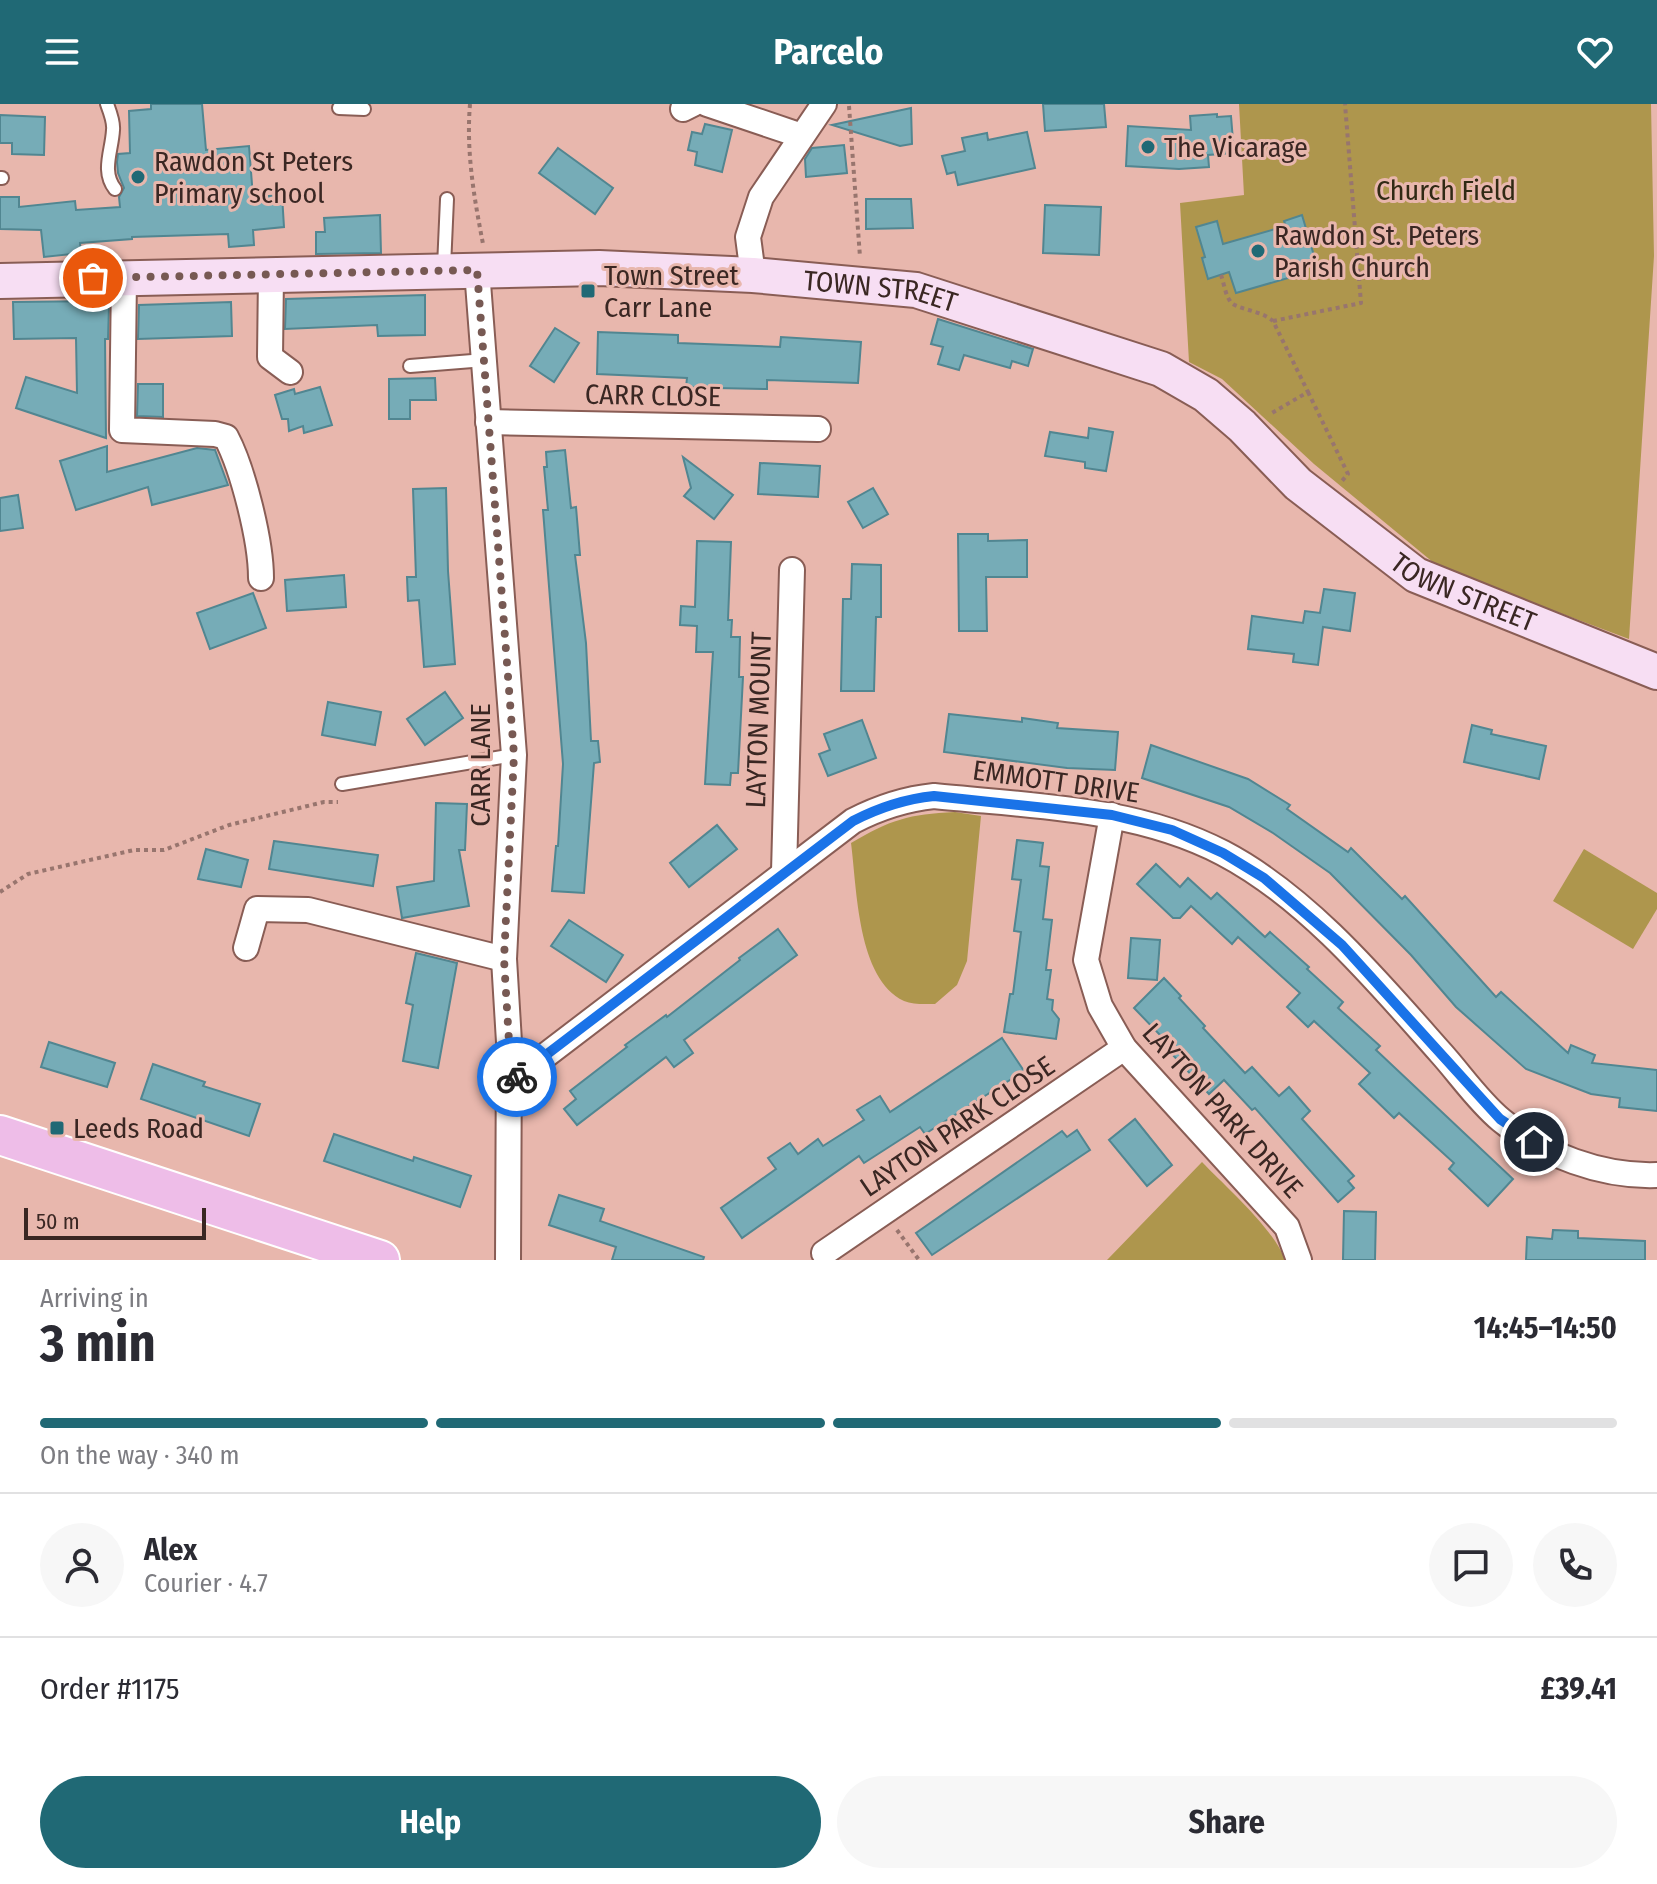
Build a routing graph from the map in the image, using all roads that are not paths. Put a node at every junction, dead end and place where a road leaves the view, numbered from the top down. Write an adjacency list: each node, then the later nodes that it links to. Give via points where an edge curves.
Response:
1 (107, 104): 7 (lane, via 113,130 107,158)
2 (707, 104): 6 (street)
3 (824, 104): 6 (street)
4 (339, 108): 5 (lane)
5 (364, 109)
6 (802, 136): 12 (street, via 761,197 748,237)
7 (115, 189)
8 (447, 199): 9 (lane)
9 (443, 270): 10 (street, TOWN STREET); 11 (street, TOWN STREET)
10 (482, 270): 12 (street, TOWN STREET, via 599,268); 15 (street, CARR LANE)
11 (271, 274): 13 (street, TOWN STREET); 17 (street, via 270,357)
12 (753, 275): 22 (street, TOWN STREET, via 916,290 1161,369 1206,395 1298,484 1416,575)
13 (124, 278): 14 (street, TOWN STREET); 21 (street, via 122,430 226,437 250,513)
14 (0, 281)
15 (485, 360): 16 (lane); 18 (street, CARR LANE)
16 (410, 366)
17 (290, 372)
18 (488, 422): 19 (street, CARR CLOSE); 23 (street, CARR LANE)
19 (818, 429)
20 (792, 570): 26 (street, LAYTON MOUNT)
21 (261, 578)
22 (1657, 672)
23 (514, 755): 24 (lane); 28 (street, CARR LANE)
24 (342, 784)
25 (1112, 815): 26 (street, EMMOTT DRIVE, via 934,796 910,798 853,821); 29 (street, LAYTON PARK DRIVE, via 1086,960 1100,1006); 32 (street, EMMOTT DRIVE, via 1172,830 1264,878 1342,945 1511,1127 1568,1160)
26 (784, 872): 30 (street, EMMOTT DRIVE)
27 (246, 948): 28 (street, via 257,909 308,910)
28 (504, 959): 30 (street, CARR LANE)
29 (1124, 1048): 33 (street, LAYTON PARK CLOSE); 36 (street, LAYTON PARK DRIVE, via 1287,1227)
30 (508, 1084): 35 (street, CARR LANE)
31 (0, 1135): 34 (main road)
32 (1657, 1175)
33 (824, 1253)
34 (380, 1260)
35 (508, 1260)
36 (1299, 1260)

